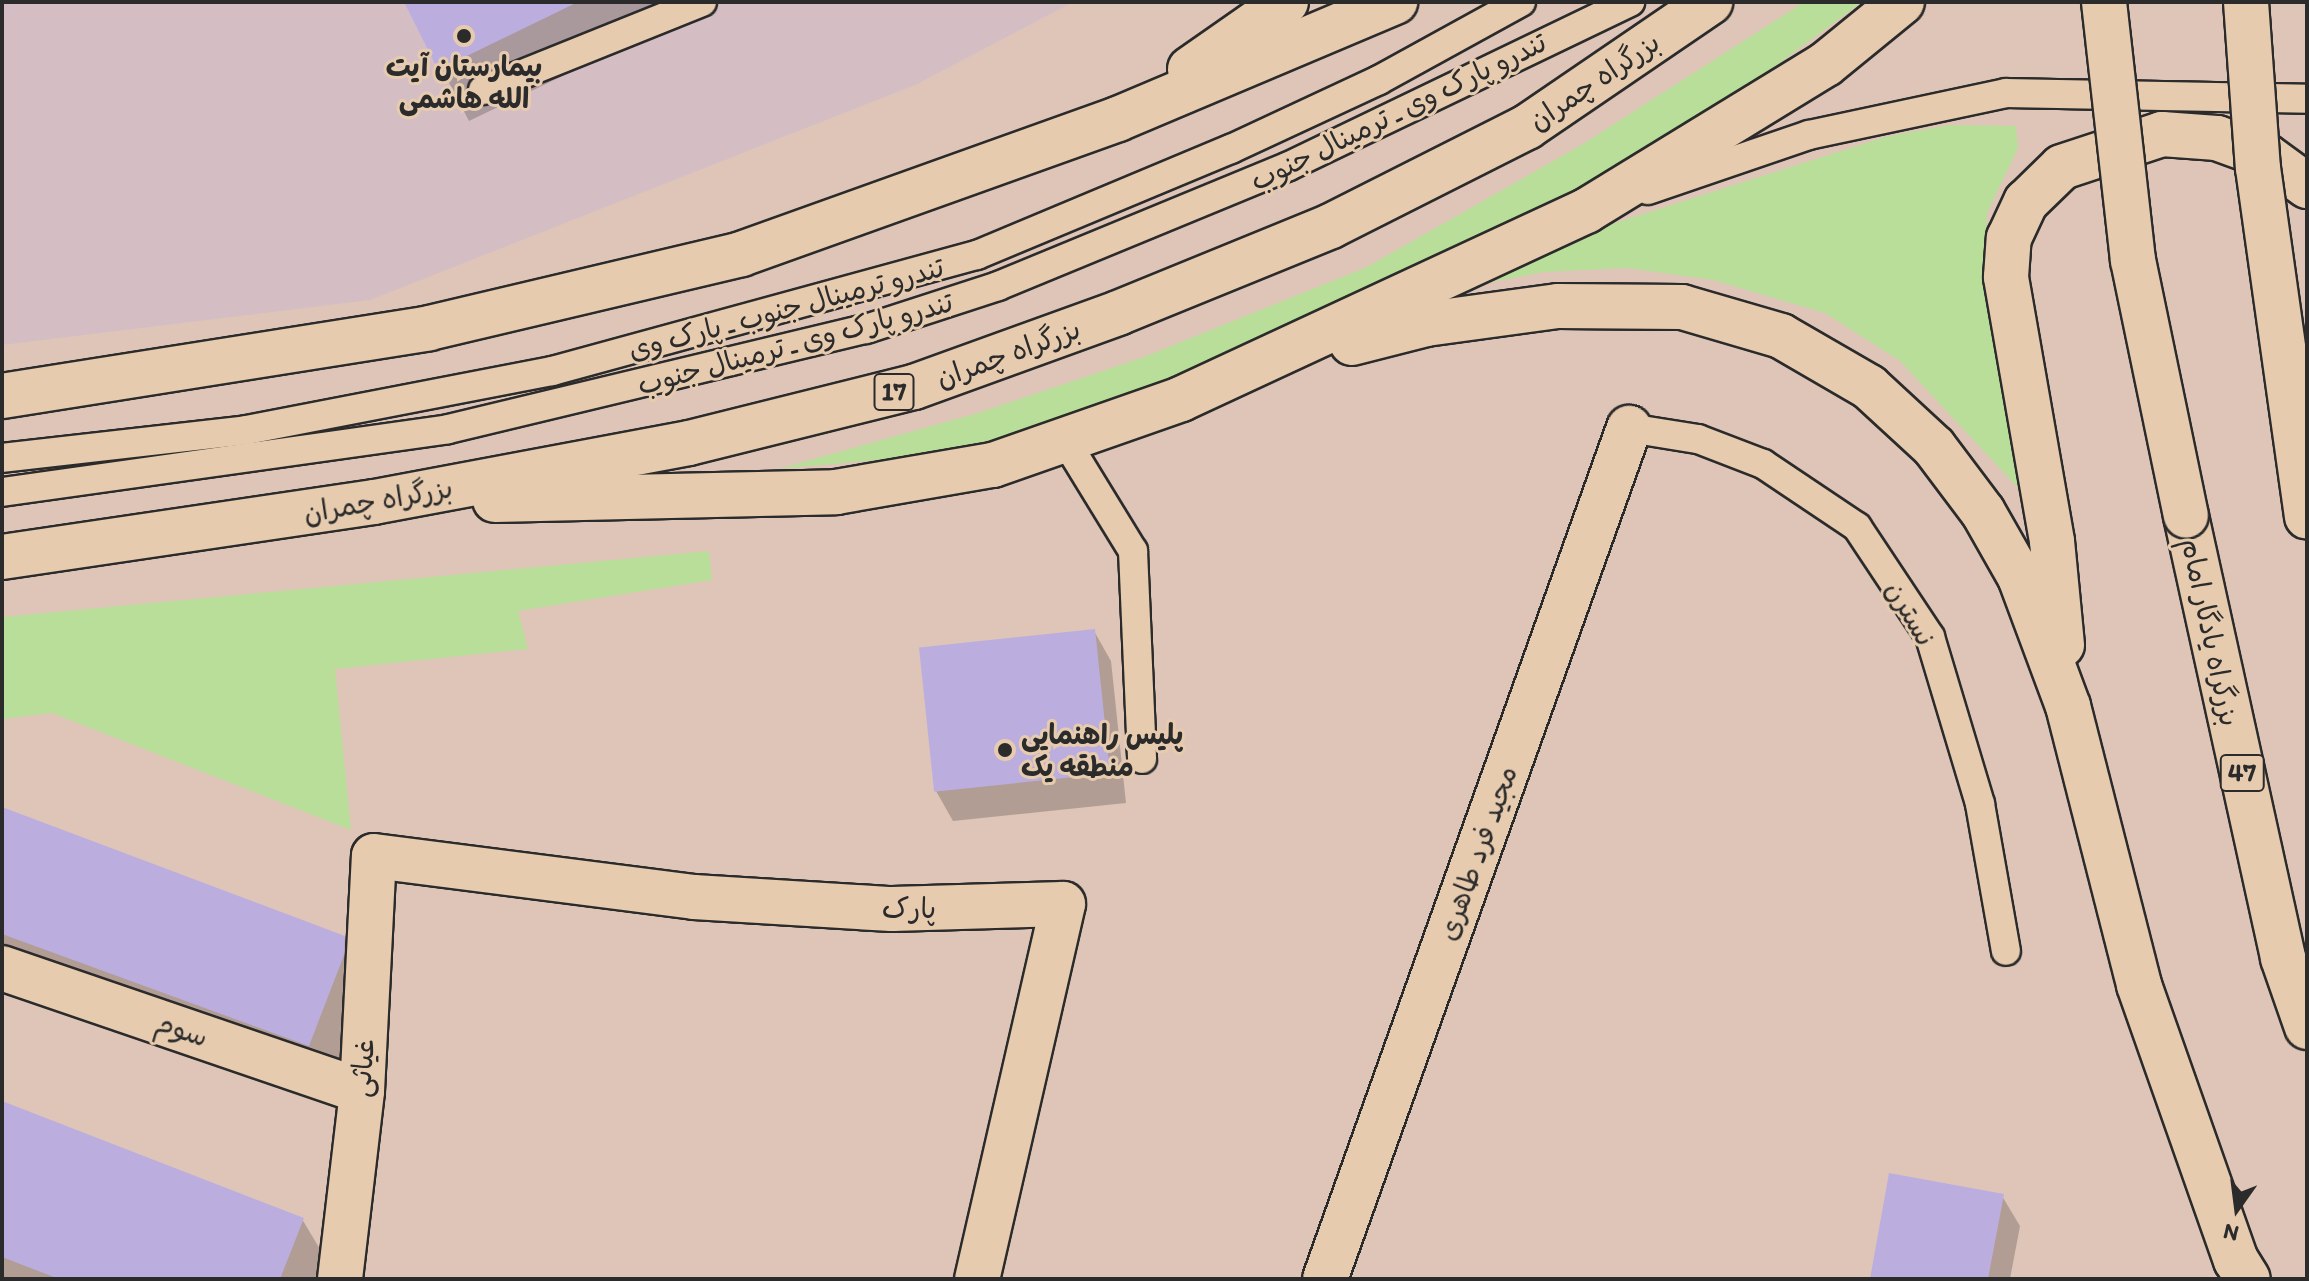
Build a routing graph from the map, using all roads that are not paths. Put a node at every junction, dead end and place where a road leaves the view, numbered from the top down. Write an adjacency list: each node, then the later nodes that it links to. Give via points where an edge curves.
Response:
1 (702, 2): 10 (lane)
2 (1286, 2): 12 (main road)
3 (1395, 2): 12 (main road)
4 (1521, 2): 19 (lane, تندرو ترمینال جنوب ـ پارک وی, via 1379,80 1231,149 977,255 552,371 246,430)
5 (1630, 2): 20 (lane, تندرو پارک وی ـ ترمینال جنوب, via 1287,167 998,286 866,329 448,429)
6 (1710, 2): 21 (main road, بزرگراه چمران / 17, via 1527,127 1331,226 1118,313 914,387 689,443)
7 (1902, 2): 14 (main road, via 1826,64)
8 (2104, 2): 29 (main road, بزرگراه یادگار امام / 47, bridge, via 2133,260 2283,958)
9 (2246, 2): 22 (main road, bridge, via 2258,168)
10 (483, 90)
11 (2307, 99): 14 (lane, via 2006,93 1886,114 1809,135)
12 (1118, 119): 16 (main road, via 741,254 429,328)
13 (2307, 186): 24 (main road, via 2254,151 2217,138 2162,134 2062,167 2026,202 2009,238 2006,277 2052,541)
14 (1586, 211): 15 (main road)
15 (1246, 371): 18 (main road); 24 (main road, via 1426,324 1558,306 1682,307 1781,336 1869,387 1934,447 1983,512 2020,577)
16 (2, 396)
17 (1629, 428): 27 (lane, نسترن, via 1698,439 1763,464 1857,527 1930,637 1980,804); 33 (main road, مجید فرد طاهری)
18 (1065, 440): 21 (main road, via 993,465 836,492); 25 (lane, via 1133,551)
19 (2, 458)
20 (2, 492)
21 (374, 502): 23 (main road, بزرگراه چمران / 17)
22 (2307, 517)
23 (2, 557)
24 (2068, 706): 34 (main road, via 2139,985 2236,1260)
25 (1142, 759)
26 (374, 856): 30 (main road, غیاثی); 32 (main road, پارک, via 694,897 892,909 1063,904)
27 (2006, 951)
28 (2, 968): 30 (main road, سوم)
29 (2307, 1027)
30 (362, 1091): 31 (main road, غیاثی)
31 (340, 1279)
32 (977, 1279)
33 (1325, 1279)
34 (2248, 1279)

